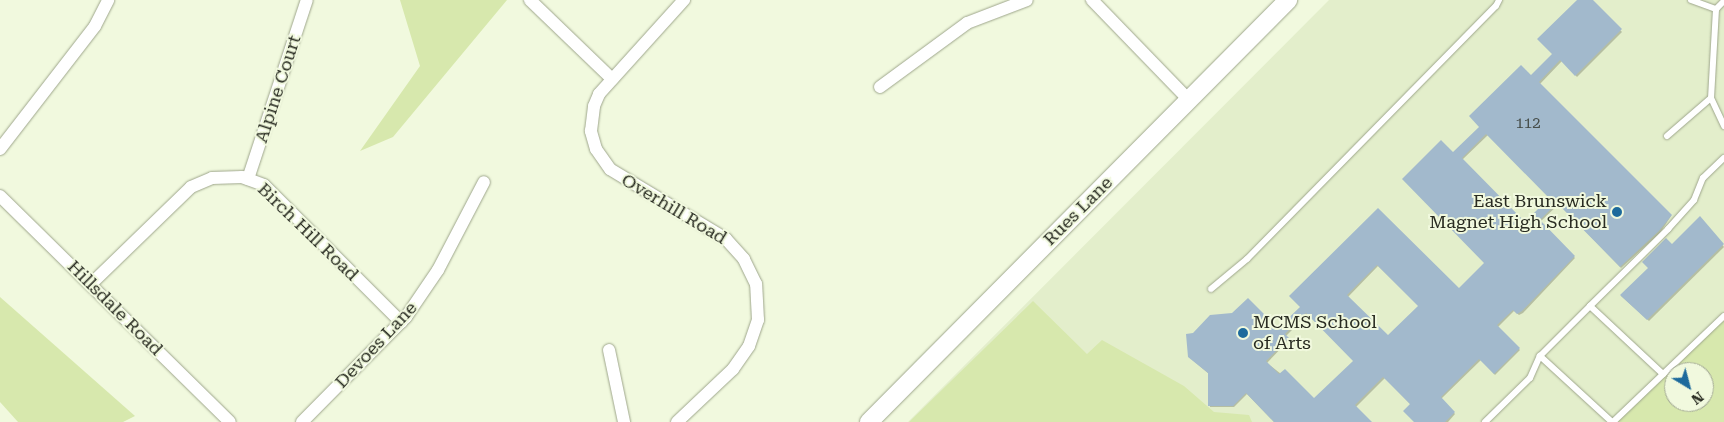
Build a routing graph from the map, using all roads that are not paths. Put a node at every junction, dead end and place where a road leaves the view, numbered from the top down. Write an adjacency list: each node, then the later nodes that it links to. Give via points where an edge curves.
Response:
1 (108, 0): 18 (street, via 95,26)
2 (307, 0): 20 (street, Alpine Court)
3 (530, 0): 12 (street)
4 (684, 0): 12 (street, Overhill Road)
5 (1026, 0): 13 (street, via 967,23)
6 (1092, 0): 15 (street)
7 (1288, 0): 15 (main road, Rues Lane)
8 (1499, 0): 24 (lane, via 1254,252)
9 (1691, 0): 11 (lane)
10 (1724, 1): 11 (lane)
11 (1716, 9): 14 (lane)
12 (612, 79): 35 (street, Overhill Road, via 599,94 591,118 592,137 602,160 620,177 726,239 744,259 756,284 758,320 749,346 733,368)
13 (880, 87)
14 (1711, 98): 16 (lane); 17 (lane)
15 (1188, 99): 31 (main road, Rues Lane)
16 (1724, 126)
17 (1667, 136)
18 (0, 149)
19 (1724, 158): 25 (lane, via 1703,178 1694,200 1668,229)
20 (248, 179): 23 (street, Birch Hill Road, via 212,178 191,187); 27 (street, Birch Hill Road, via 264,185)
21 (484, 182): 27 (street, Devoes Lane, via 438,270)
22 (0, 196): 23 (street, Hillsdale Road)
23 (91, 284): 32 (street, Hillsdale Road)
24 (1211, 289)
25 (1590, 306): 29 (lane); 30 (lane)
26 (1724, 316): 30 (lane)
27 (401, 322): 33 (street, Devoes Lane)
28 (609, 350): 34 (street)
29 (1540, 356): 36 (lane, via 1530,378); 37 (lane)
30 (1663, 374): 37 (lane)
31 (871, 421)
32 (230, 422)
33 (302, 422)
34 (624, 422)
35 (678, 422)
36 (1485, 422)
37 (1613, 422)

